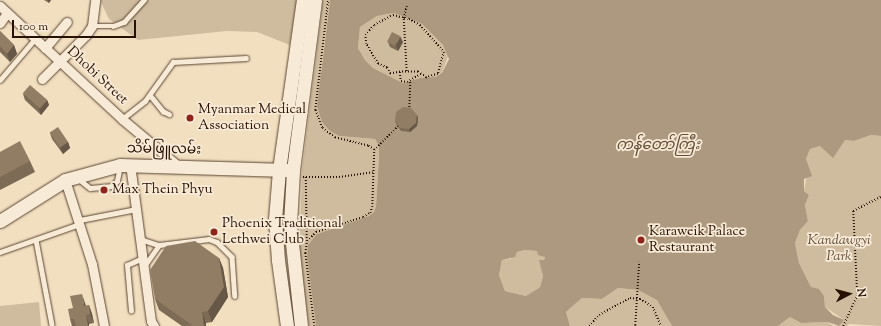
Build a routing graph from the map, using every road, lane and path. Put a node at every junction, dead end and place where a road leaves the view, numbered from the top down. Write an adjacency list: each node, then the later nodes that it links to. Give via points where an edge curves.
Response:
1 (95, 0): 12 (street)
2 (144, 0): 12 (lane, via 124,22 113,26)
3 (303, 0): 31 (main road)
4 (315, 0): 32 (main road)
5 (328, 0): 28 (path, via 315,110 322,128 335,138 368,146)
6 (0, 6): 8 (street, Dhobi Street)
7 (407, 6): 9 (path)
8 (8, 13): 11 (street); 13 (street, Dhobi Street)
9 (404, 17): 17 (path, via 393,15 382,19 365,35 366,44 378,64 387,68 390,74); 18 (path); 19 (path, via 420,25 444,52 438,74 426,78)
10 (67, 22): 14 (street)
11 (0, 23)
12 (92, 26): 16 (street, via 86,36)
13 (36, 39): 14 (street, Dhobi Street); 21 (lane)
14 (45, 48): 16 (street, Dhobi Street)
15 (246, 58): 23 (lane, via 173,62)
16 (59, 60): 20 (street); 26 (street, Dhobi Street)
17 (400, 72): 18 (path); 22 (path, via 400,79)
18 (408, 73): 19 (path)
19 (421, 74): 22 (path)
20 (42, 79)
21 (0, 80)
22 (410, 82): 24 (path)
23 (150, 95): 25 (lane, via 163,111); 26 (lane)
24 (409, 110)
25 (169, 114)
26 (122, 119): 30 (street, Dhobi Street)
27 (401, 122): 28 (path)
28 (374, 150): 33 (path)
29 (125, 165): 30 (main road, သိမ်ဖြူလမ်း); 35 (main road, သိမ်ဖြူလမ်း); 35 (lane, via 112,186 90,188); 37 (street)
30 (177, 165): 31 (main road, သိမ်ဖြူလမ်း)
31 (279, 170): 32 (main road, သိမ်ဖြူလမ်း); 52 (main road, via 277,246)
32 (293, 170): 34 (path); 53 (main road, via 290,224)
33 (373, 172): 34 (path, via 339,177); 42 (path, via 370,213 316,232)
34 (306, 177): 42 (path)
35 (71, 178): 38 (main road, သိမ်ဖြူလမ်း); 39 (street)
36 (881, 197): 58 (path, via 853,211 857,296)
37 (136, 209): 39 (lane); 40 (street)
38 (0, 221)
39 (80, 222): 41 (lane); 50 (street, via 92,264)
40 (140, 239): 43 (lane); 45 (street)
41 (36, 240): 44 (lane); 49 (lane)
42 (307, 241): 54 (path, via 306,267)
43 (159, 245): 45 (lane); 47 (lane, via 209,239 225,247 232,257)
44 (0, 252)
45 (143, 262): 48 (lane, via 127,265); 51 (street, via 151,321)
46 (639, 262): 56 (path, bridge)
47 (235, 296)
48 (131, 311)
49 (52, 325)
50 (104, 326)
51 (154, 326)
52 (287, 326)
53 (300, 326)
54 (314, 326)
55 (589, 326): 57 (path, via 599,315 630,298 640,299 653,307)
56 (635, 326)
57 (661, 326)
58 (843, 326)

